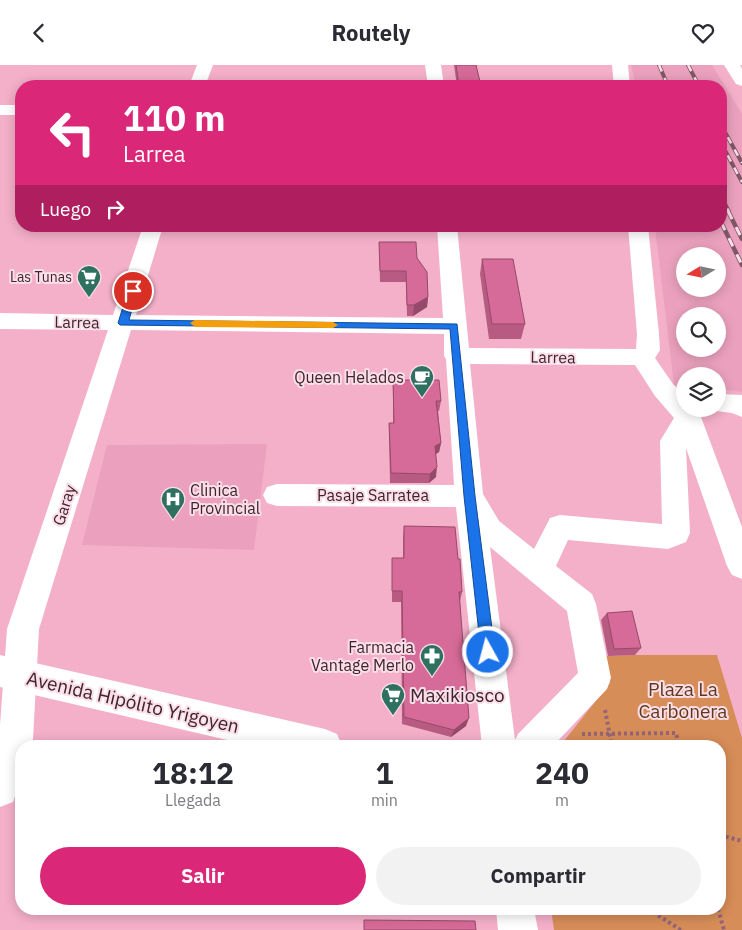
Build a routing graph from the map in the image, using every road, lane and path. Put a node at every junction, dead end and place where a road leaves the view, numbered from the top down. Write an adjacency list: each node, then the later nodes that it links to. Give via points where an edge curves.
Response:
1 (205, 65): 6 (street)
2 (433, 65): 7 (street)
3 (614, 65): 5 (street)
4 (732, 65): 8 (street)
5 (621, 77)
6 (199, 80)
7 (435, 80)
8 (742, 81)
9 (0, 110): 10 (street)
10 (15, 110)
11 (151, 232): 15 (street, Garay)
12 (447, 232): 16 (street)
13 (639, 232): 17 (street, via 648,334)
14 (0, 321): 15 (street, Larrea)
15 (123, 323): 16 (street, Larrea); 28 (street, Garay)
16 (454, 326): 18 (street)
17 (645, 353): 18 (street, Larrea, via 632,358); 19 (street)
18 (456, 357): 25 (street)
19 (676, 398)
20 (726, 403): 21 (street, via 741,404)
21 (742, 408)
22 (679, 417): 27 (street, via 673,441 676,533 668,537 560,527)
23 (686, 417): 26 (street)
24 (277, 495): 25 (street, Pasaje Sarratea)
25 (469, 496): 27 (street, via 489,530); 34 (street)
26 (742, 566)
27 (539, 570): 35 (street, via 581,604 595,678)
28 (10, 673): 32 (street, Garay); 33 (street, Avenida Hipólito Yrigoyen)
29 (605, 709): 31 (path)
30 (580, 734): 31 (path)
31 (610, 734): 36 (path); 37 (path, via 676,733)
32 (16, 740)
33 (299, 740)
34 (498, 740)
35 (536, 740)
36 (611, 740)
37 (678, 740)
38 (15, 742): 39 (street, Garay)
39 (0, 789)
40 (726, 837): 41 (path)
41 (742, 841)
42 (517, 915): 45 (street)
43 (657, 915): 46 (path)
44 (720, 915): 47 (path)
45 (518, 930)
46 (681, 930)
47 (724, 930)

